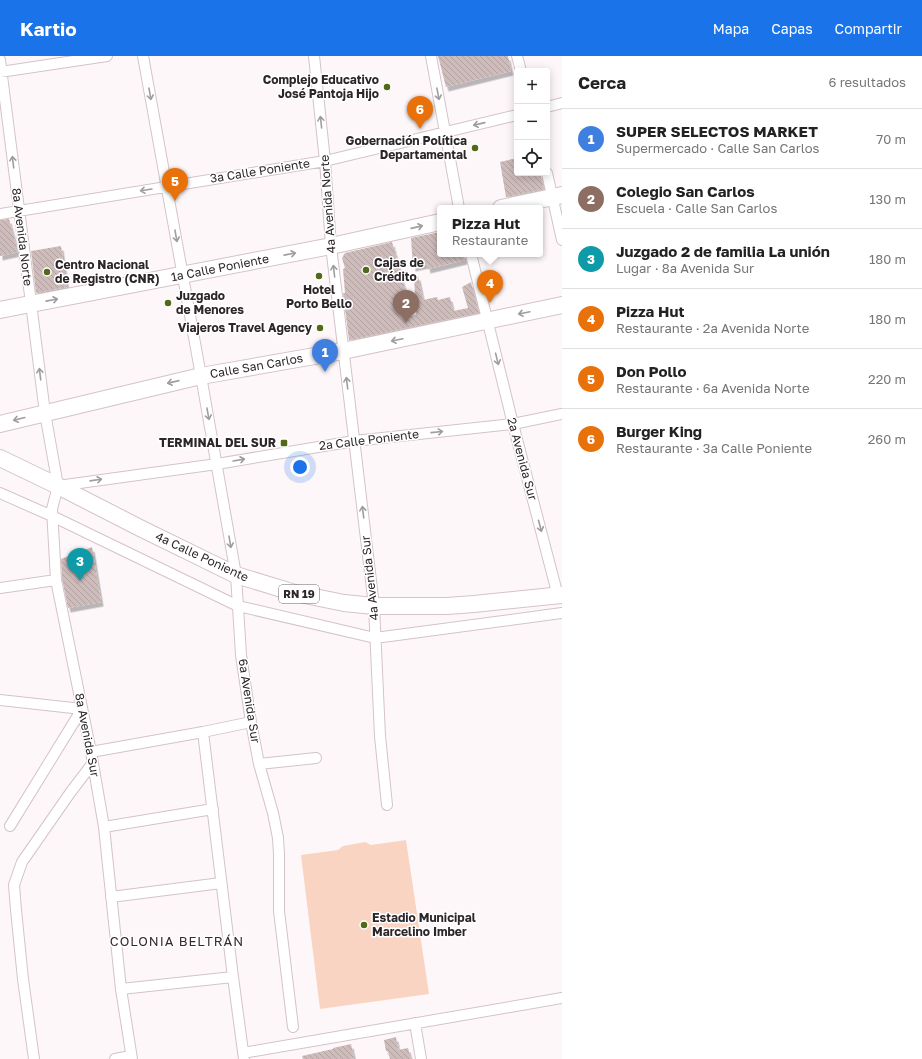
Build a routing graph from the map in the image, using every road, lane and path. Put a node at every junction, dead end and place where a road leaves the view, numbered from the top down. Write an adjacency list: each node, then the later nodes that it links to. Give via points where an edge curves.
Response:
1 (107, 56): 8 (street)
2 (143, 56): 15 (street, 6ª Avenida Sur, one-way to 15)
3 (314, 56): 13 (street, 4ª Avenida Norte, one-way to 3)
4 (431, 56): 12 (street, one-way to 12)
5 (517, 56): 7 (street)
6 (0, 60): 8 (street, 8ª Avenida Norte)
7 (520, 68)
8 (1, 72): 19 (street, 8ª Avenida Norte, one-way to 8)
9 (562, 103): 10 (street)
10 (550, 106)
11 (514, 116): 12 (street, 3ª Calle Poniente, one-way to 12)
12 (445, 132): 13 (street, 3ª Calle Poniente); 17 (street)
13 (325, 160): 15 (street, 3ª Calle Poniente); 23 (street, 4ª Avenida Norte)
14 (548, 176): 16 (street)
15 (167, 187): 19 (street, 3ª Calle Poniente, one-way to 19); 25 (street, 6ª Avenida Sur, one-way to 25)
16 (557, 196): 18 (main road); 22 (street)
17 (459, 205)
18 (515, 205)
19 (19, 211): 20 (street, 3ª Calle Poniente); 26 (street, 8ª Avenida Norte)
20 (0, 214)
21 (437, 223): 23 (main road, 1ª Calle Poniente, one-way to 21)
22 (562, 240)
23 (331, 246): 25 (main road, 1ª Calle Poniente, one-way to 23); 30 (street, 4ª Avenida Norte, one-way to 23)
24 (471, 257): 29 (street, 2ª Avenida Sur)
25 (183, 275): 26 (main road, 1ª Calle Poniente, one-way to 25); 31 (street, 6ª Avenida Sur)
26 (31, 304): 28 (main road, 1ª Calle Poniente); 32 (street, 8ª Avenida Norte, one-way to 26)
27 (562, 305): 29 (main road, Calle San Carlos, one-way to 29)
28 (0, 310)
29 (488, 321): 30 (main road, Calle San Carlos, one-way to 30); 35 (street, 2ª Avenida Sur, one-way to 35)
30 (343, 351): 31 (main road, Calle San Carlos); 36 (street, 4ª Avenida Sur, one-way to 30)
31 (201, 376): 32 (main road, Calle San Carlos, one-way to 32); 38 (street, 6ª Avenida Sur, one-way to 38)
32 (45, 413): 34 (main road, Calle San Carlos, one-way to 34); 39 (street, 8ª Avenida Sur)
33 (562, 414): 35 (street, 2ª Calle Poniente)
34 (0, 424)
35 (513, 424): 36 (street, 2ª Calle Poniente, one-way to 35); 45 (street, 2ª Avenida Sur, one-way to 45)
36 (354, 441): 38 (street, 2ª Calle Poniente, one-way to 36); 47 (street, 4ª Avenida Sur, one-way to 36)
37 (0, 458): 39 (main road, 4ª Calle Poniente / RN 19)
38 (217, 464): 39 (street, 2ª Calle Poniente, one-way to 38); 42 (street, 6ª Avenida Sur, one-way to 42)
39 (58, 486): 41 (street, 8ª Avenida Sur); 42 (main road, 4ª Calle Poniente / RN 19)
40 (0, 493): 41 (street)
41 (52, 516): 43 (street, 8ª Avenida Sur); 46 (street)
42 (236, 575): 46 (street, 6ª Avenida Sur); 47 (main road, 4ª Calle Poniente / RN 19, via 295,593)
43 (56, 580): 44 (street); 51 (street, 8ª Avenida Sur)
44 (0, 588)
45 (560, 595): 47 (main road, 4ª Calle Poniente / RN 19, via 460,605)
46 (238, 606): 49 (street); 52 (street, 6ª Avenida Sur)
47 (374, 606): 49 (street, 4ª Avenida Sur)
48 (562, 613): 49 (street)
49 (375, 638): 58 (street, 4ª Avenida Sur, via 380,736)
50 (0, 700): 51 (street)
51 (82, 709): 54 (street, 8ª Avenida Sur); 60 (street)
52 (251, 722): 53 (street); 57 (street, 6ª Avenida Sur)
53 (203, 732): 54 (street); 59 (street)
54 (91, 752): 56 (street, 8ª Avenida Sur)
55 (316, 758): 57 (street)
56 (92, 764): 61 (street, 8ª Avenida Sur); 71 (street, via 22,862 14,885)
57 (259, 764): 68 (street, 6ª Avenida Sur, via 278,838 280,911)
58 (387, 805)
59 (213, 809): 61 (street); 62 (street)
60 (10, 826)
61 (104, 827): 63 (street, 8ª Avenida Sur)
62 (221, 883): 63 (street); 64 (street)
63 (111, 897): 65 (street, 8ª Avenida Sur)
64 (233, 977): 65 (street); 69 (street)
65 (121, 988): 70 (street, 8ª Avenida Sur)
66 (562, 998): 67 (street)
67 (415, 1023): 69 (street); 73 (street)
68 (293, 1027)
69 (244, 1056)
70 (132, 1058): 72 (street)
71 (34, 1059)
72 (115, 1059)
73 (420, 1059)

